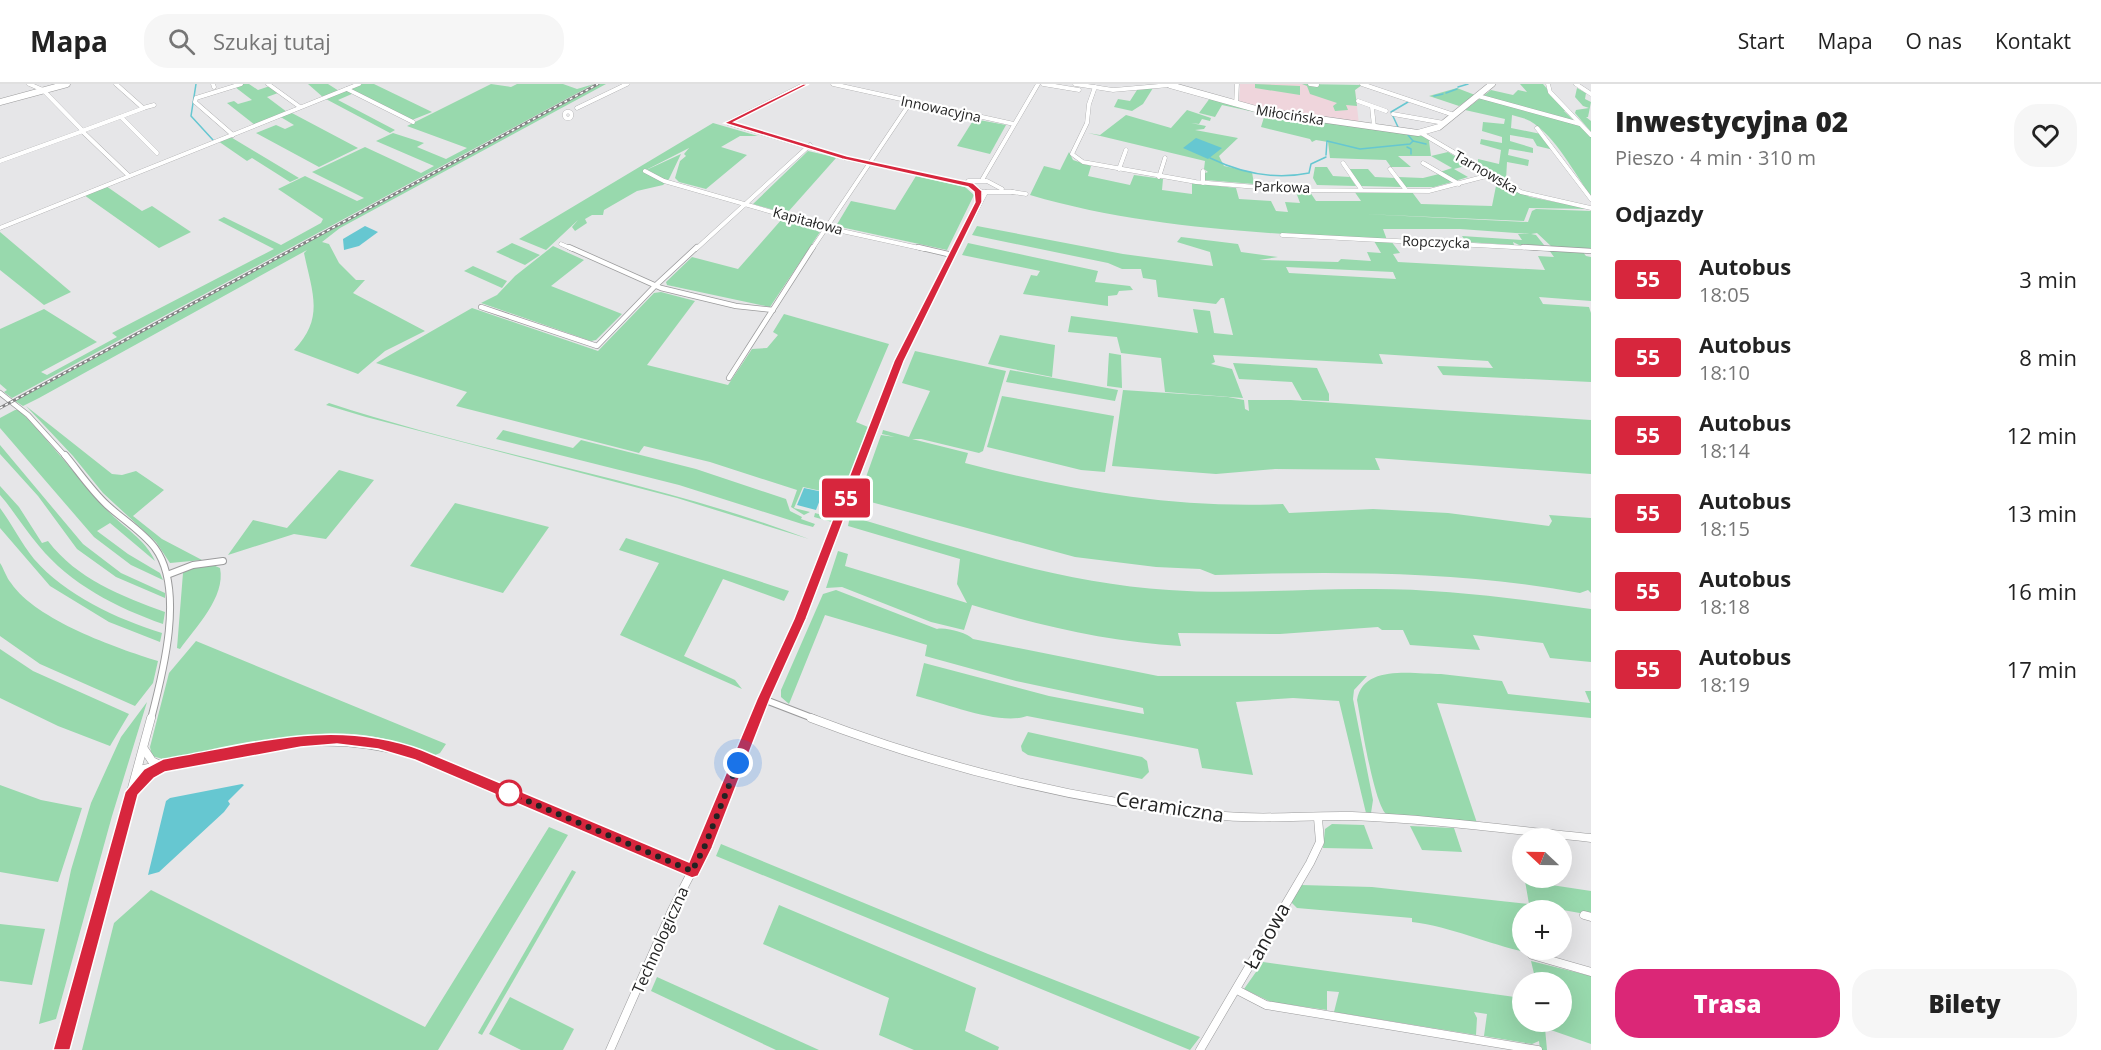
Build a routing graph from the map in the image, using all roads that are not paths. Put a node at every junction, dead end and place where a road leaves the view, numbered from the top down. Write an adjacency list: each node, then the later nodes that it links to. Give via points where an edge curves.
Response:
1 (29, 84): 25 (street)
2 (67, 84): 25 (street)
3 (116, 84): 36 (street)
4 (241, 84): 50 (street, via 196,98 195,102)
5 (268, 84): 35 (street)
6 (359, 84): 22 (street)
7 (627, 84): 38 (street)
8 (805, 84): 52 (street, via 732,119 737,124)
9 (833, 84): 31 (street, Innowacyjna)
10 (1038, 84): 44 (street)
11 (1043, 84): 26 (street)
12 (1075, 84): 23 (street, Miłocińska)
13 (1135, 84): 24 (street)
14 (1237, 84): 32 (street)
15 (1310, 84): 21 (street)
16 (1362, 84): 40 (street)
17 (1492, 84): 28 (street, Miłocińska)
18 (1548, 84): 45 (street, via 1550,92)
19 (1576, 84): 27 (street)
20 (1170, 85): 24 (street, Miłocińska); 32 (street, Miłocińska)
21 (1317, 85)
22 (350, 86): 35 (street); 42 (street)
23 (1095, 87): 24 (street, Miłocińska); 61 (street, Parkowa, via 1087,123 1072,154 1080,161)
24 (1144, 87)
25 (42, 89): 30 (street); 48 (street)
26 (1079, 90)
27 (1591, 94)
28 (1478, 96): 40 (street, Miłocińska); 45 (street)
29 (1358, 101): 34 (street)
30 (0, 102)
31 (910, 104): 44 (street, Innowacyjna); 57 (street)
32 (1236, 104): 46 (street, Miłocińska)
33 (154, 105): 36 (street)
34 (1372, 106): 37 (street); 46 (street)
35 (300, 107): 50 (street)
36 (144, 108): 41 (street)
37 (1386, 111)
38 (571, 113)
39 (1393, 114): 43 (street)
40 (1454, 115): 43 (street, Miłocińska)
41 (121, 117): 48 (street); 54 (street)
42 (413, 122)
43 (1444, 123): 49 (street, Miłocińska)
44 (1014, 124): 63 (street)
45 (1580, 124): 51 (street)
46 (1374, 128): 49 (street, Miłocińska)
47 (1537, 128): 79 (street)
48 (82, 131): 56 (street); 66 (street)
49 (1421, 133): 65 (street, Tarnowska)
50 (233, 135): 66 (street)
51 (1591, 135)
52 (808, 146): 57 (street); 81 (street)
53 (1126, 150): 61 (street)
54 (157, 153)
55 (1165, 158): 67 (street)
56 (0, 162)
57 (871, 162): 71 (street); 84 (street)
58 (1343, 164): 74 (street)
59 (1423, 164): 72 (street)
60 (1390, 169): 75 (street)
61 (1119, 170): 67 (street, Parkowa)
62 (645, 171): 81 (street, Kapitałowa, via 667,182)
63 (988, 171): 68 (street); 69 (street)
64 (1203, 171): 70 (street)
65 (1490, 175): 72 (street, Parkowa); 82 (street, Tarnowska, via 1530,196)
66 (129, 176): 83 (street)
67 (1159, 177): 70 (street, Parkowa)
68 (982, 180): 69 (street); 71 (street)
69 (988, 181): 73 (street)
70 (1203, 183): 74 (street, Parkowa)
71 (973, 184): 76 (street)
72 (1459, 184): 75 (street, Parkowa, via 1439,190)
73 (994, 189): 77 (street); 78 (street)
74 (1361, 189): 75 (street, Parkowa)
75 (1406, 190)
76 (978, 191): 77 (street); 80 (street, Technologiczna)
77 (986, 192): 80 (street, Technologiczna)
78 (1026, 194)
79 (1591, 198)
80 (978, 202): 88 (street, Technologiczna)
81 (745, 204): 84 (street, Kapitałowa); 89 (street)
82 (1591, 208)
83 (0, 228)
84 (828, 228): 88 (street, Kapitałowa); 91 (street)
85 (1282, 235): 87 (street, Ropczycka)
86 (561, 244): 89 (street)
87 (1591, 251)
88 (951, 255): 96 (street, Technologiczna, via 897,366 800,619)
89 (655, 286): 90 (street, via 597,346); 91 (street, via 736,306)
90 (481, 307)
91 (774, 310): 92 (street)
92 (729, 378)
93 (0, 393): 95 (street, via 48,433 98,496 156,549)
94 (223, 561): 95 (street, via 193,565)
95 (167, 575): 97 (street, via 170,606)
96 (764, 699): 101 (street, Ceramiczna, via 869,740 1028,782 1224,816); 103 (street, Technologiczna)
97 (144, 749): 98 (street); 99 (street)
98 (163, 766): 99 (street); 100 (street); 103 (street, via 301,741 337,738 378,742)
99 (138, 770): 100 (street)
100 (132, 792): 107 (street)
101 (1318, 818): 102 (street, Ceramiczna, via 1406,819); 106 (street, Łanowa, via 1320,842)
102 (1591, 838)
103 (692, 871): 108 (street, Technologiczna)
104 (1549, 960): 105 (street)
105 (1591, 972)
106 (1237, 990): 109 (street, Łanowa); 110 (street, via 1266,1005)
107 (61, 1050)
108 (610, 1050)
109 (1200, 1050)
110 (1539, 1050)

